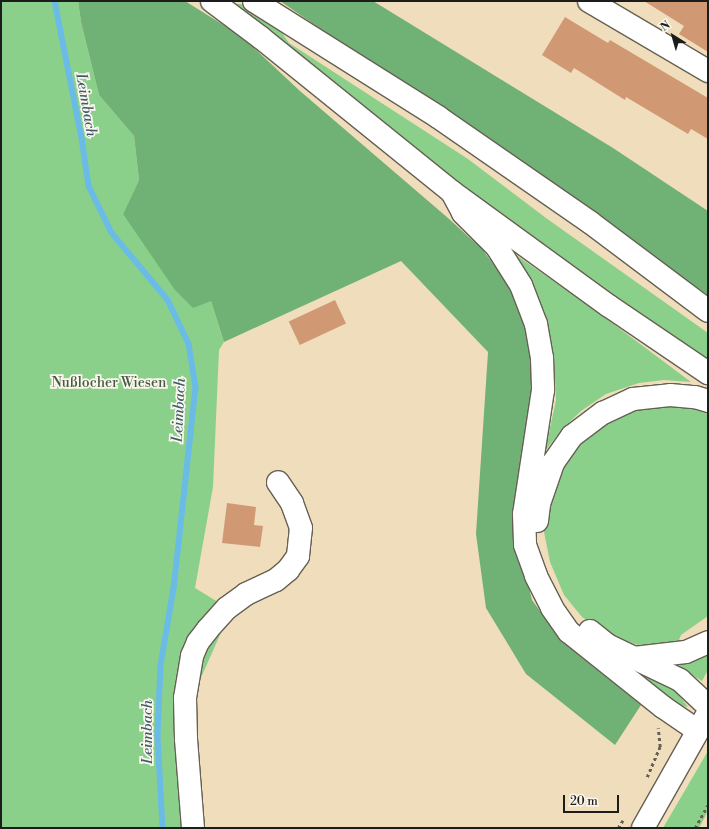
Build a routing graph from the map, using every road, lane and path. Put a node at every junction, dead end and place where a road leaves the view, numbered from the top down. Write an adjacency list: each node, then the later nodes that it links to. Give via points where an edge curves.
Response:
1 (212, 1): 5 (main road)
2 (254, 1): 6 (main road, via 438,118 591,223)
3 (589, 1): 4 (main road)
4 (708, 71)
5 (452, 192): 7 (main road, via 609,306); 13 (main road, via 463,213 497,247 521,285 536,324 542,358 543,390 524,514 525,545 536,576 552,608 569,632 663,707)
6 (708, 311)
7 (708, 373)
8 (708, 401): 11 (main road, via 670,395 633,399 603,413 572,436 553,463 539,504 536,531 544,564 558,596 576,621 607,645)
9 (278, 482): 15 (main road, via 292,503 301,528 298,556 288,570 276,580 246,594 227,608 205,633 192,656 184,698)
10 (708, 642): 11 (main road, via 686,652)
11 (634, 658): 12 (main road, via 680,680)
12 (708, 706)
13 (703, 722): 16 (main road)
14 (708, 805): 17 (path)
15 (193, 828)
16 (643, 828)
17 (695, 828)

